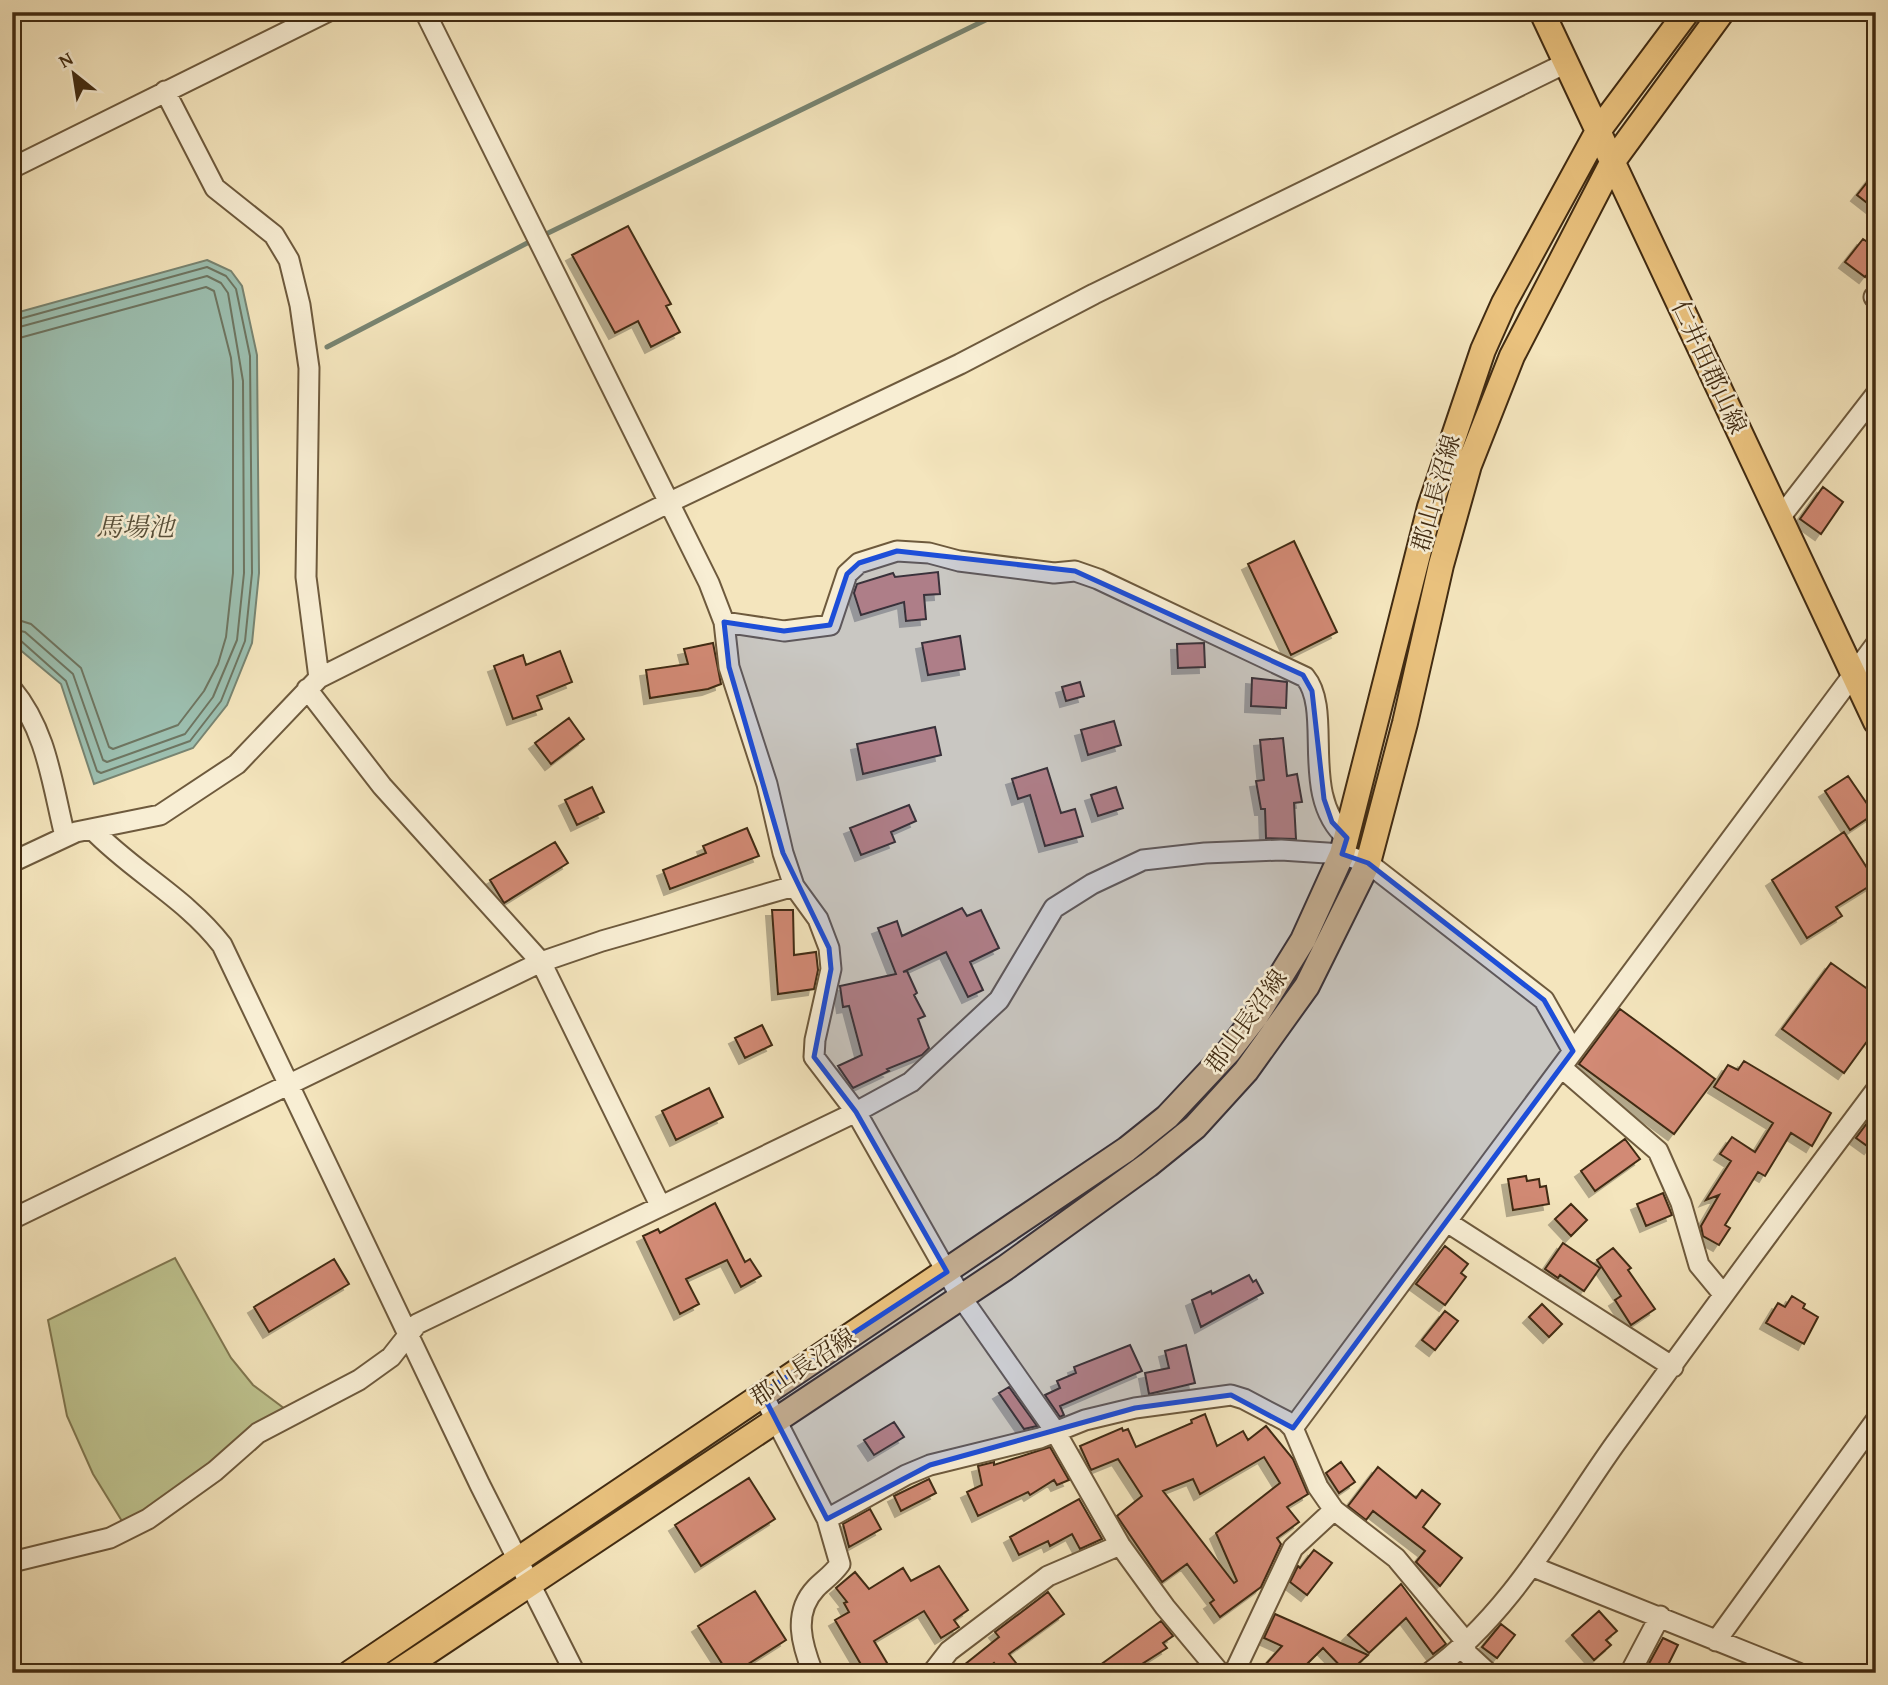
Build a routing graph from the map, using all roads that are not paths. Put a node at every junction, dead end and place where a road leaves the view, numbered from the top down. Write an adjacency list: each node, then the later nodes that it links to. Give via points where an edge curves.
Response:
1 (327, 12): 7 (street)
2 (425, 12): 12 (street)
3 (1542, 12): 6 (main road, 仁井田郡山線)
4 (1687, 12): 8 (main road, 郡山長沼線)
5 (1722, 12): 9 (main road, 郡山長沼線)
6 (1566, 63): 8 (main road, 仁井田郡山線); 12 (street)
7 (165, 91): 10 (street); 17 (street, via 215,188 274,235 289,260 309,368 306,577)
8 (1598, 131): 9 (main road, 仁井田郡山線); 22 (main road, 郡山長沼線, via 1504,303 1467,393 1430,507)
9 (1613, 161): 13 (main road, 仁井田郡山線); 24 (main road, 郡山長沼線, via 1512,356 1469,465)
10 (12, 168)
11 (1876, 394): 13 (street)
12 (668, 503): 14 (street); 17 (street)
13 (1779, 519): 16 (main road, 仁井田郡山線)
14 (724, 622): 22 (street, via 784,631 830,625 847,574 859,563 897,551 1054,573 1075,571 1098,579 1307,679 1322,790); 25 (street, via 729,667)
15 (1876, 644): 16 (street)
16 (1852, 675): 19 (main road, 仁井田郡山線); 27 (street)
17 (313, 683): 20 (street, via 217,780 160,815); 26 (street, via 382,786)
18 (12, 689): 21 (street, via 30,711 45,748)
19 (1876, 722)
20 (92, 829): 21 (street); 29 (street, via 198,917 222,945)
21 (65, 836): 23 (street)
22 (1344, 846): 24 (street); 31 (street, via 1143,860 1092,884 1054,908 999,1000 911,1082); 35 (main road, 郡山長沼線, via 1303,940 1256,1016 1203,1080 1167,1118 1127,1149)
23 (12, 862)
24 (1367, 863): 27 (street, via 1544,1000); 37 (main road, 郡山長沼線, via 1307,986 1246,1071 1195,1127)
25 (794, 886): 26 (street); 31 (street, via 818,919 829,948 831,969 814,1057)
26 (541, 962): 29 (street); 32 (street)
27 (1573, 1051): 28 (street)
28 (1562, 1068): 34 (street); 36 (street, via 1658,1151 1681,1203 1699,1265)
29 (289, 1085): 33 (street); 38 (street)
30 (1876, 1090): 36 (street)
31 (856, 1112): 32 (street); 35 (street)
32 (660, 1205): 38 (street, via 417,1324)
33 (12, 1219)
34 (1447, 1222): 39 (street); 43 (street)
35 (947, 1272): 37 (street); 40 (main road, 郡山長沼線)
36 (1723, 1294): 39 (street)
37 (961, 1297): 41 (main road, 郡山長沼線); 44 (street)
38 (407, 1335): 48 (street); 49 (street, via 401,1348 359,1380 258,1433 148,1519 110,1538)
39 (1673, 1367): 50 (street)
40 (762, 1393): 41 (street); 48 (main road, 郡山長沼線)
41 (775, 1419): 46 (street); 51 (main road, 郡山長沼線)
42 (1876, 1420): 53 (street)
43 (1293, 1428): 44 (street, via 1231,1395 1135,1408); 45 (street, via 1318,1487)
44 (1055, 1431): 46 (street, via 930,1465); 47 (street)
45 (1334, 1510): 54 (street, via 1396,1558); 61 (street, via 1293,1548)
46 (827, 1519): 58 (street, via 839,1564 813,1591 800,1619)
47 (1120, 1545): 59 (street, via 1048,1576 949,1651); 60 (street)
48 (518, 1560): 51 (street); 55 (main road, 郡山長沼線)
49 (12, 1562)
50 (1531, 1566): 52 (street); 54 (street)
51 (530, 1583): 56 (main road, 郡山長沼線); 57 (street)
52 (1660, 1616): 53 (street); 64 (street)
53 (1716, 1641): 65 (street)
54 (1465, 1646): 62 (street); 63 (street)
55 (350, 1673)
56 (396, 1673)
57 (575, 1673)
58 (813, 1673)
59 (932, 1673)
60 (1220, 1673)
61 (1234, 1673)
62 (1429, 1673)
63 (1488, 1673)
64 (1630, 1673)
65 (1798, 1673)

